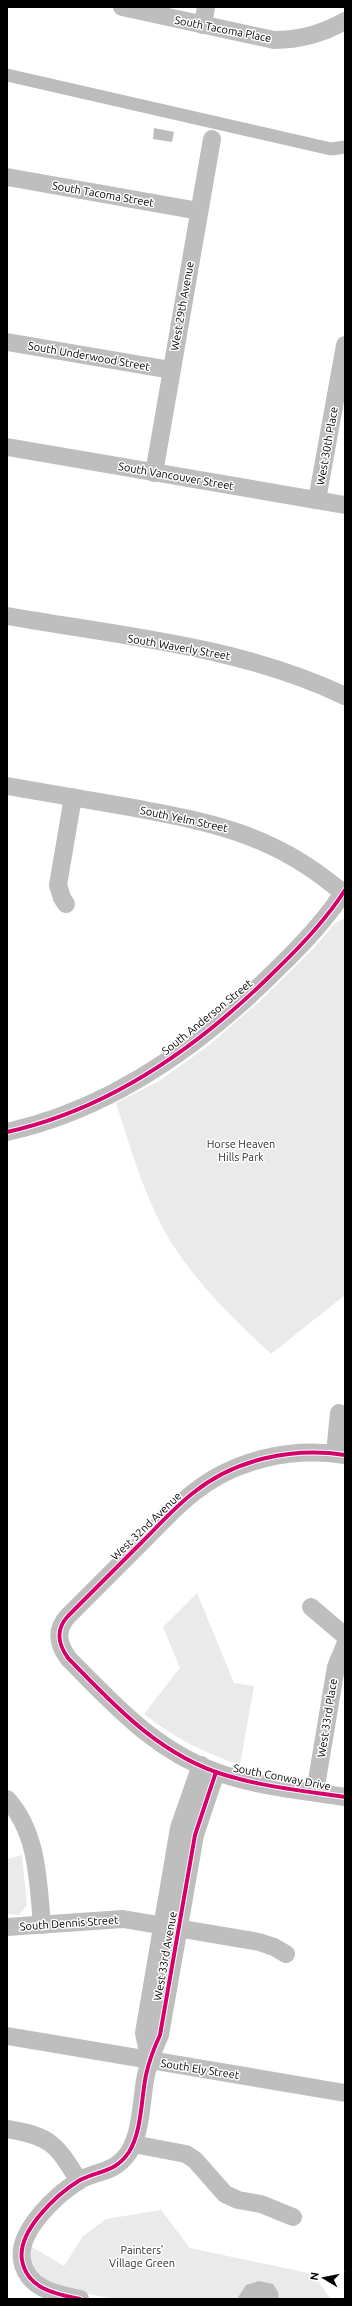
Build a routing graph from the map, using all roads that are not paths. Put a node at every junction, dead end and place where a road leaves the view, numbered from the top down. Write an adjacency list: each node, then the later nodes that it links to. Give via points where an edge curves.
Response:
1 (122, 7): 4 (street, South Tacoma Place)
2 (206, 7): 4 (street)
3 (345, 21): 4 (street, South Tacoma Place, via 314,36 293,40 254,37)
4 (203, 26)
5 (212, 139): 7 (street, West 29th Avenue)
6 (7, 177): 7 (street, South Tacoma Street)
7 (199, 211): 10 (street, West 29th Avenue)
8 (7, 342): 10 (street, South Underwood Street)
9 (345, 344): 13 (street, West 30th Place)
10 (171, 370): 12 (street, West 29th Avenue)
11 (7, 447): 12 (street, South Vancouver Street)
12 (154, 473): 13 (street, South Vancouver Street)
13 (317, 500): 14 (street, South Vancouver Street)
14 (345, 506)
15 (7, 616): 16 (street, South Waverly Street, via 239,658 298,676)
16 (345, 696)
17 (7, 786): 18 (street, South Yelm Street)
18 (73, 797): 19 (street, South Yelm Street, via 236,830 290,855); 20 (street, via 58,885)
19 (344, 893): 21 (street, South Anderson Street, via 313,932 264,983 207,1032 170,1059 104,1097 55,1118)
20 (66, 904)
21 (7, 1132)
22 (339, 1413): 23 (street)
23 (340, 1454): 25 (street, West 32nd Avenue, via 291,1453 228,1470 193,1493 68,1616 60,1626)
24 (311, 1607): 26 (street)
25 (59, 1633): 28 (street, South Conway Drive, via 59,1641 68,1658 123,1714 164,1746)
26 (345, 1636)
27 (345, 1645): 29 (street, West 33rd Place, via 336,1668)
28 (209, 1768): 29 (street, South Conway Drive, via 241,1779); 33 (street, West 33rd Avenue, via 179,1828)
29 (315, 1792): 30 (street, South Conway Drive)
30 (345, 1797)
31 (7, 1799): 32 (street, via 21,1818 35,1855)
32 (42, 1925): 33 (street, South Dennis Street, via 123,1919); 34 (street, South Dennis Street)
33 (171, 1926): 35 (street, South Dennis Street, via 259,1942); 37 (street, West 33rd Avenue, via 144,2033)
34 (7, 1928)
35 (286, 1954)
36 (7, 2036): 37 (street, South Ely Street)
37 (150, 2061): 38 (street, South Ely Street); 40 (street, West 33rd Avenue)
38 (345, 2093)
39 (7, 2129): 41 (street, via 32,2133 49,2141 66,2160)
40 (133, 2144): 41 (street, via 124,2159 115,2166 106,2172); 42 (street, via 186,2154 195,2160 225,2194)
41 (79, 2181): 43 (street, via 52,2203 32,2225)
42 (293, 2217)
43 (14, 2258): 44 (street, via 35,2283 46,2290)
44 (80, 2299)

